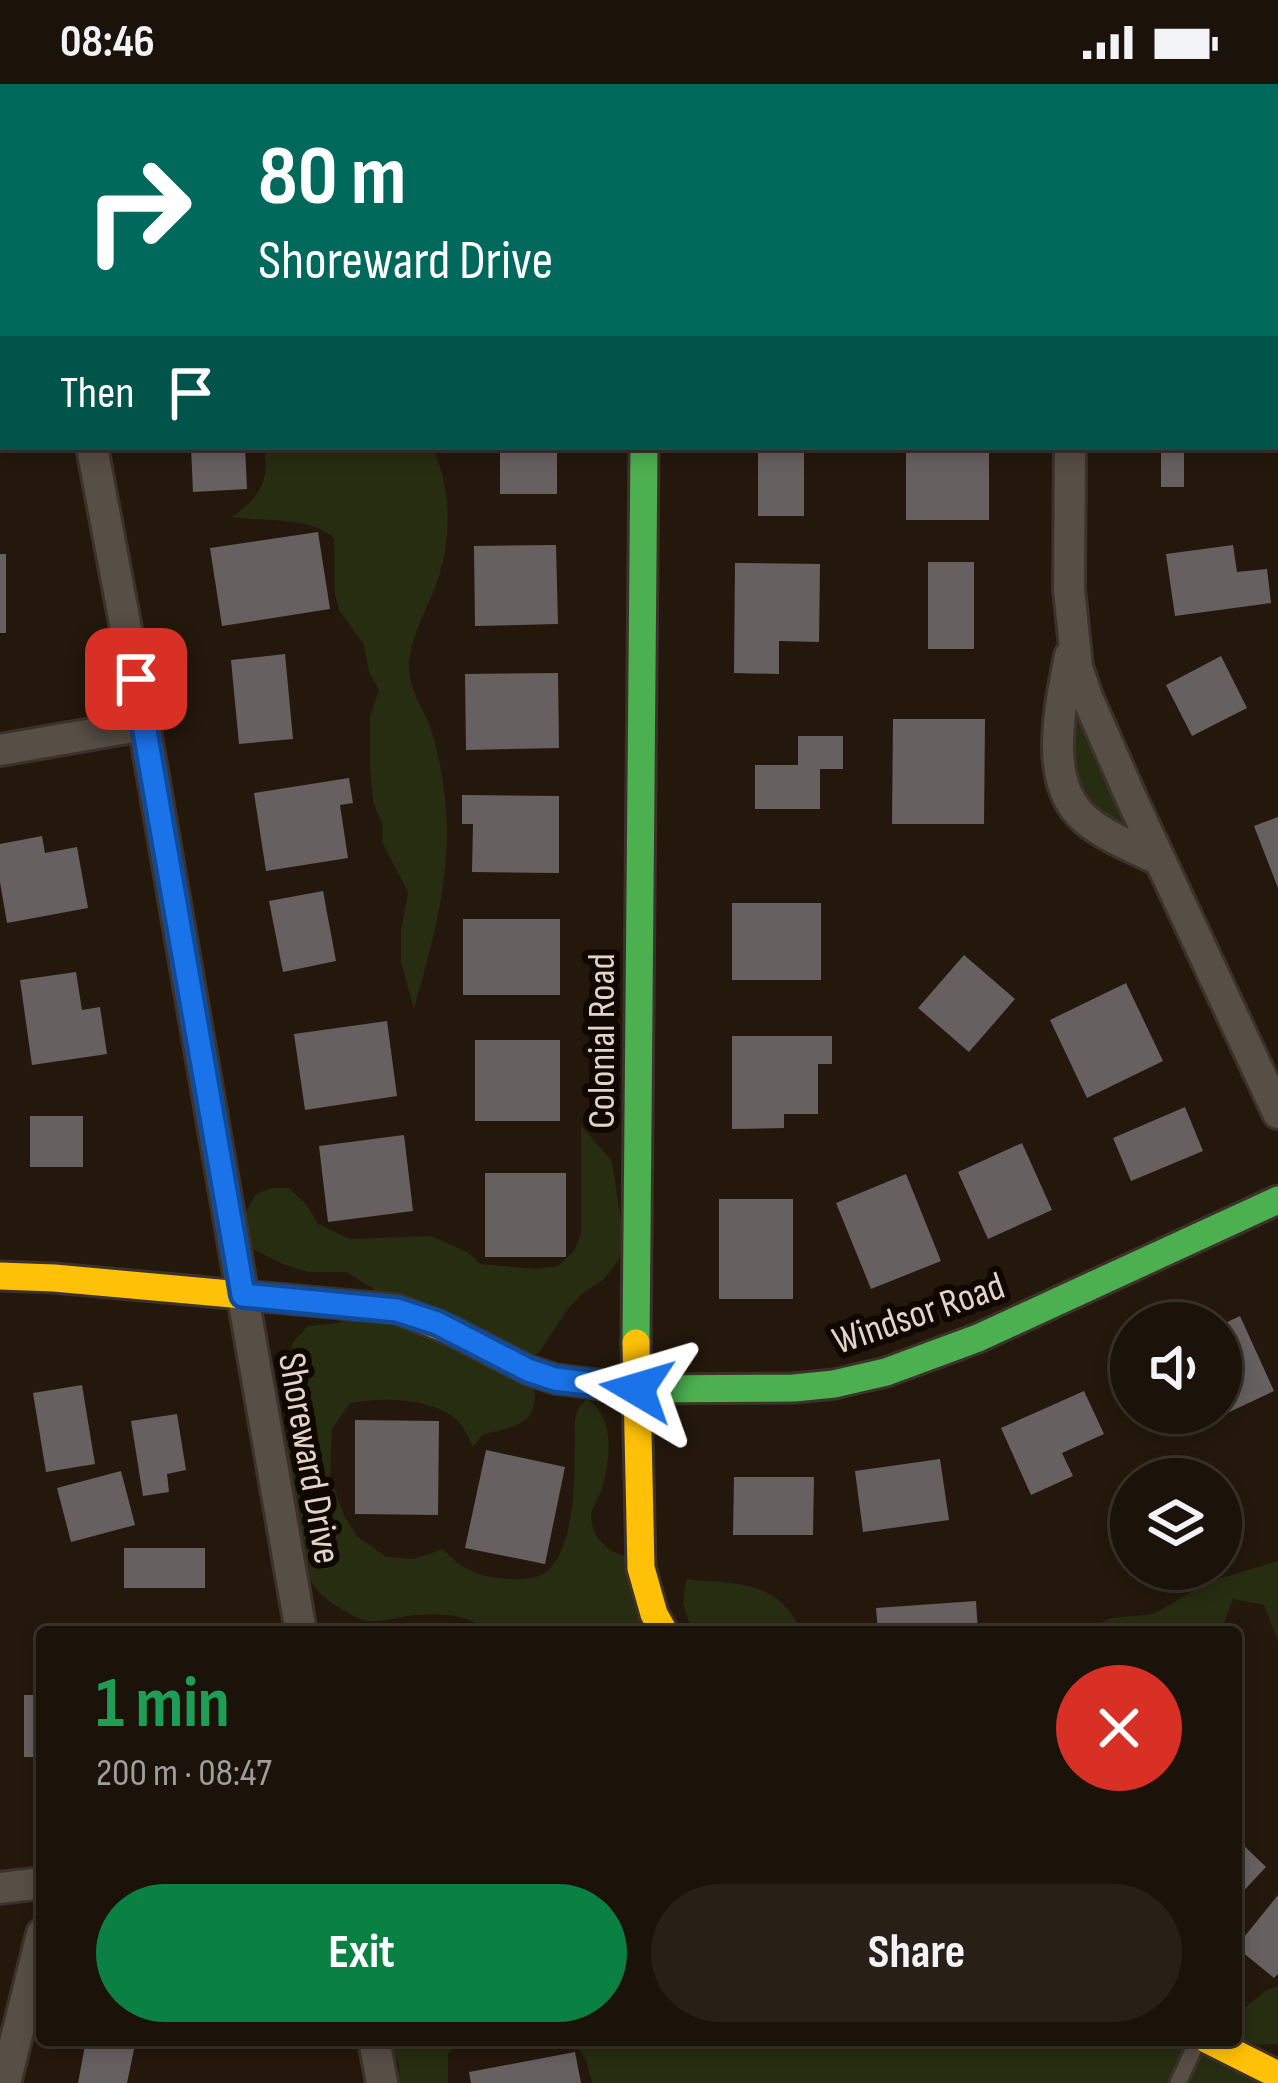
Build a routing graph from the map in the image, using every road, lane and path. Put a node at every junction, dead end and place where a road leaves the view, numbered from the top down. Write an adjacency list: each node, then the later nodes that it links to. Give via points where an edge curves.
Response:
1 (93, 450): 5 (street, Shoreward Drive)
2 (644, 450): 12 (street, Colonial Road)
3 (1070, 450): 4 (street)
4 (1073, 638): 7 (street, via 1087,698); 7 (street, via 1060,734 1069,798 1082,817)
5 (144, 725): 6 (street); 11 (street, Shoreward Drive)
6 (0, 750)
7 (1160, 860): 8 (street)
8 (1278, 1113)
9 (1278, 1200): 12 (street, Windsor Road, via 979,1338 886,1372 794,1388)
10 (0, 1276): 11 (street, Windsor Road)
11 (243, 1295): 12 (street, Windsor Road, via 397,1310 555,1379); 13 (street, Shoreward Drive)
12 (637, 1389): 14 (street, Colonial Road, via 641,1568)
13 (300, 1626)
14 (661, 1626)
15 (36, 1884): 16 (street)
16 (0, 1888)
17 (36, 1958): 22 (street)
18 (375, 2046): 23 (street)
19 (1195, 2046): 24 (lane)
20 (1218, 2046): 21 (street)
21 (1270, 2076)
22 (5, 2083)
23 (382, 2083)
24 (1178, 2083)

